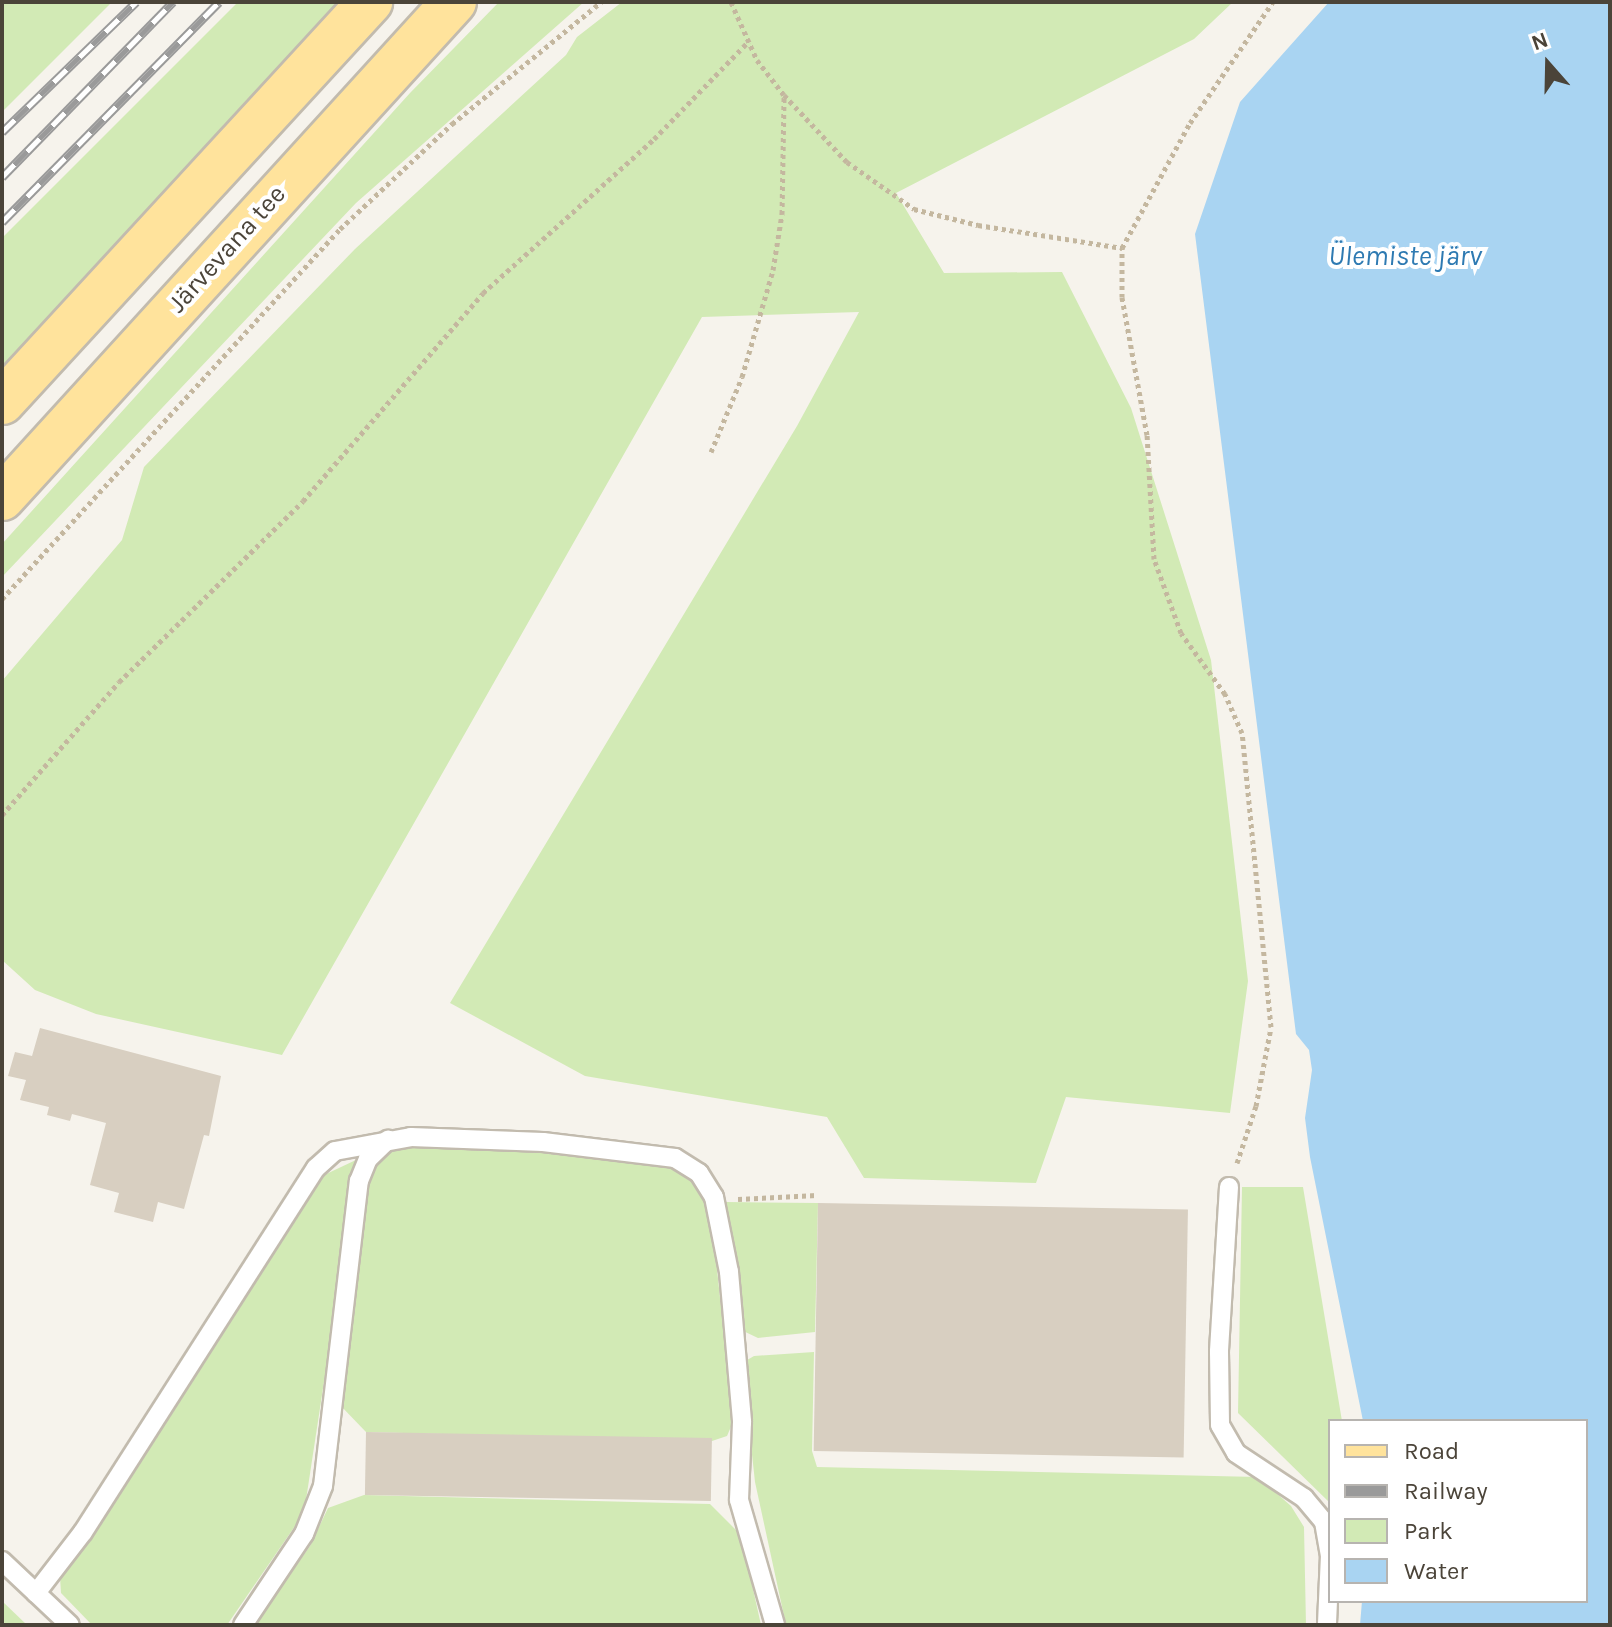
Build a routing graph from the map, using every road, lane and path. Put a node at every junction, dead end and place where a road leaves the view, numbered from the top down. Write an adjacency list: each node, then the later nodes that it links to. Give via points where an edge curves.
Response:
1 (370, 2): 9 (main road)
2 (454, 2): 11 (main road, Järvevana tee)
3 (601, 2): 12 (path, via 452,124 340,229)
4 (731, 2): 6 (path)
5 (1273, 2): 8 (path, via 1190,123)
6 (749, 41): 7 (path); 13 (path, via 654,139 483,293 303,501 119,682)
7 (784, 95): 8 (path, via 847,162 914,209); 10 (path, via 782,214 773,270 742,377)
8 (1122, 248): 15 (path, via 1122,297 1147,435 1154,559 1181,633 1225,694 1242,733 1271,1027 1256,1106)
9 (2, 402)
10 (711, 452)
11 (2, 498)
12 (2, 599)
13 (2, 815)
14 (388, 1140): 20 (lane, via 335,1151 316,1168 83,1532); 23 (lane, via 368,1159 359,1181 323,1486 304,1534); 24 (lane, via 543,1142 640,1151 675,1158 699,1173 714,1197 729,1272 742,1422 739,1500)
15 (1229, 1187): 18 (lane, via 1220,1425 1236,1453 1304,1498 1324,1522)
16 (817, 1195): 17 (path)
17 (732, 1199)
18 (1328, 1544)
19 (2, 1562): 20 (lane)
20 (36, 1593): 22 (lane)
21 (1328, 1602): 25 (lane)
22 (70, 1625)
23 (243, 1625)
24 (775, 1625)
25 (1327, 1625)

